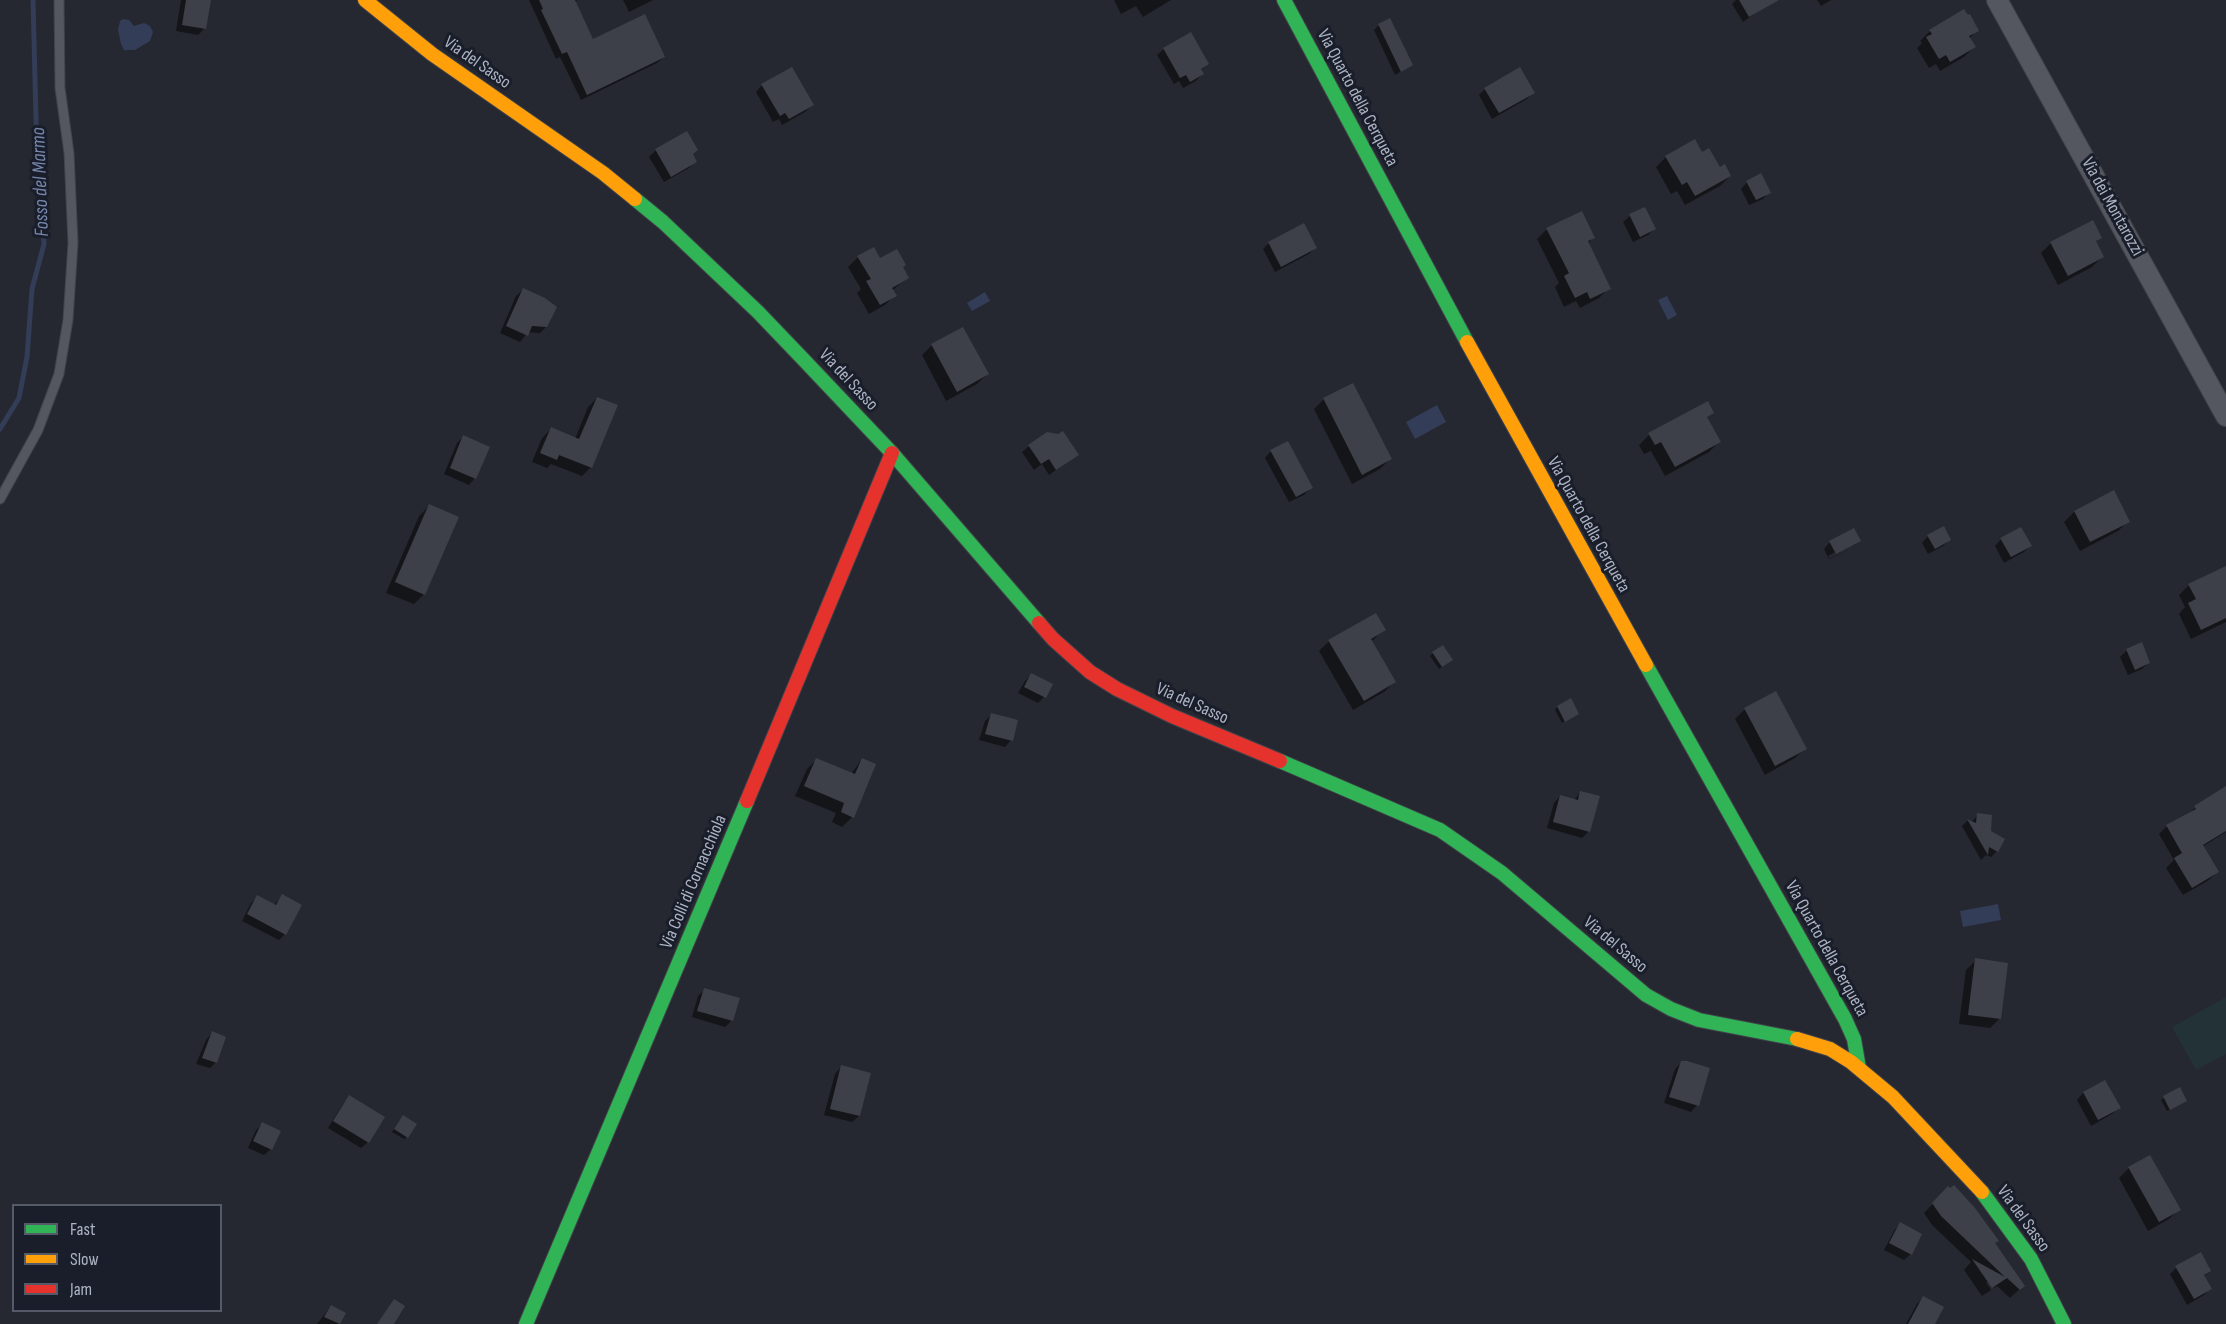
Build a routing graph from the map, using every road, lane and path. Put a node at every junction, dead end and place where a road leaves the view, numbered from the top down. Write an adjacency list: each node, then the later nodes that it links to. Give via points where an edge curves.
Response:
1 (58, 0): 7 (lane, via 60,88 69,153 73,243 68,320 59,374 51,396 38,430)
2 (365, 0): 6 (street, Via del Sasso, via 432,54 643,204 758,312)
3 (1284, 0): 8 (street, Via Quarto della Cerqueta, via 1516,433 1845,1019 1854,1039)
4 (1997, 0): 5 (street, Via dei Montarozzi)
5 (2226, 416)
6 (892, 453): 8 (street, Via del Sasso, via 1058,645 1108,684 1181,720 1440,830 1502,873 1646,995 1671,1009 1699,1020 1806,1041 1830,1049); 9 (street, Via Colli di Cornacchiola)
7 (0, 499)
8 (1859, 1068): 10 (street, Via del Sasso, via 1893,1097 1987,1198 2031,1259)
9 (526, 1324)
10 (2064, 1324)

